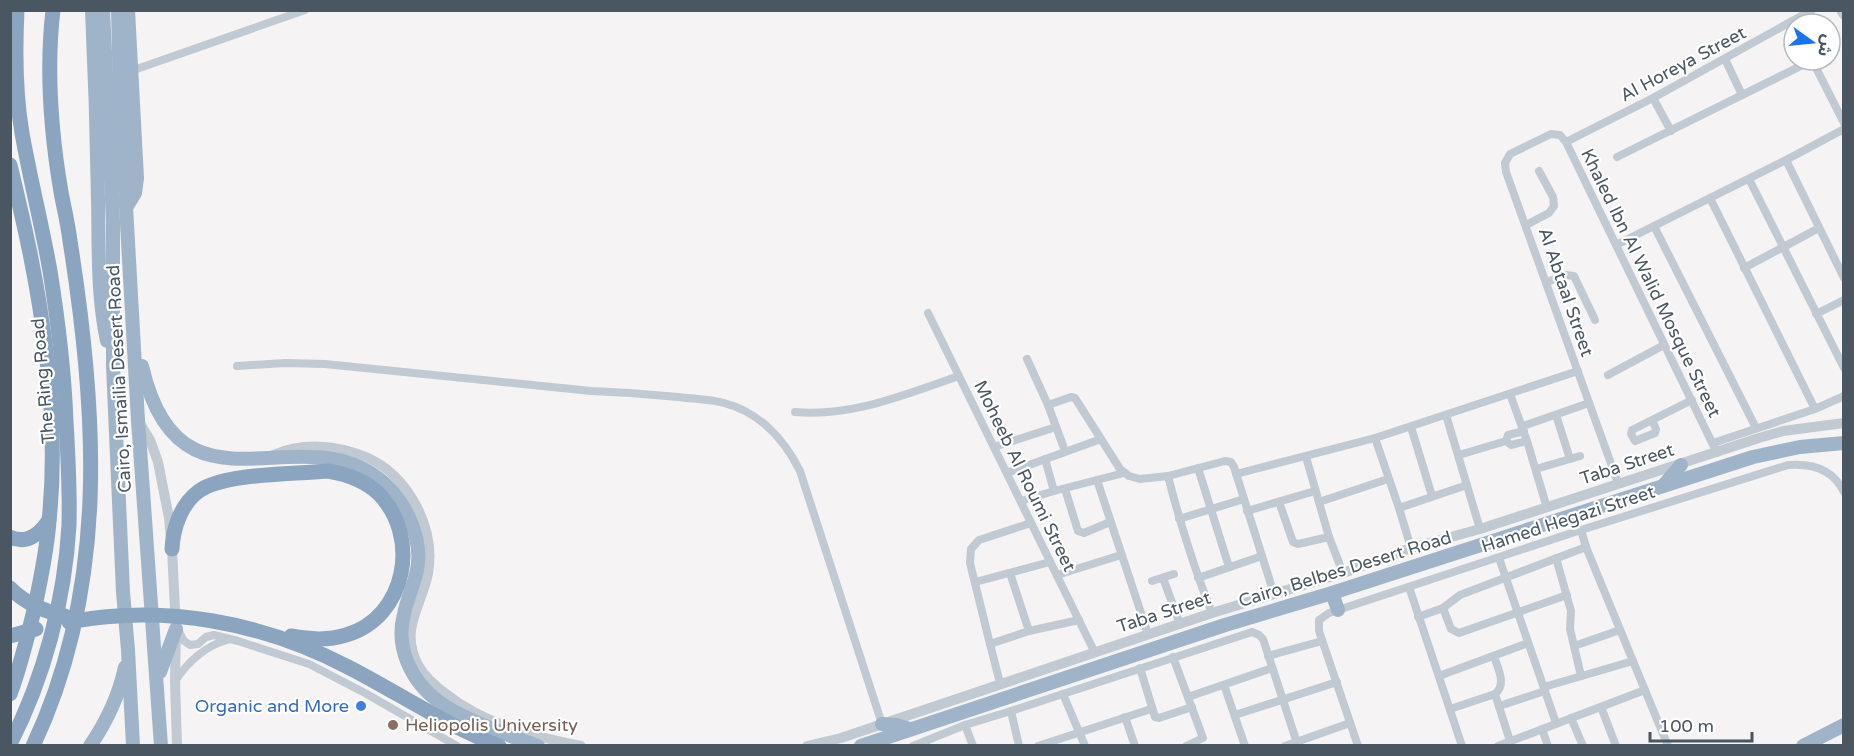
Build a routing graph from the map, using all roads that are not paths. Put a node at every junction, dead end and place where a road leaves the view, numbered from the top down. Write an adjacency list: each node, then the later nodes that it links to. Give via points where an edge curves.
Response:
1 (17, 10): 199 (highway, The Ring Road, via 17,91 22,132 50,270 65,392 69,526 47,650)
2 (53, 10): 201 (highway, via 52,116 70,240 90,424 92,482 89,539 79,605 54,696)
3 (92, 10): 45 (highway, via 100,278)
4 (103, 10): 17 (highway, Cairo, Ismailia Desert Road)
5 (117, 10): 17 (highway, Cairo, Ismailia Desert Road)
6 (128, 10): 12 (highway)
7 (305, 10): 12 (street)
8 (1812, 10): 11 (street, Al Horeya Street)
9 (1841, 10): 10 (street)
10 (1844, 15)
11 (1725, 59): 15 (street); 16 (street, Al Horeya Street)
12 (131, 70): 29 (highway, via 138,178)
13 (1787, 72): 15 (street)
14 (1818, 72): 18 (street)
15 (1742, 94): 20 (street)
16 (1653, 98): 20 (street); 22 (street, Al Horeya Street)
17 (113, 100): 29 (highway, Cairo, Ismailia Desert Road); 45 (highway, Cairo, Ismailia Desert Road)
18 (1844, 123)
19 (1844, 129): 24 (street)
20 (1671, 131): 23 (street)
21 (1551, 134): 22 (street, Khaled Ibn Al Walid Mosque Street, via 1560,135); 30 (street, Al Abtaal Street, via 1510,154 1505,163)
22 (1566, 142): 33 (street, Khaled Ibn Al Walid Mosque Street)
23 (1617, 157)
24 (1786, 160): 27 (street); 32 (street)
25 (10, 165): 106 (highway, The Ring Road, via 30,254 47,367 51,412)
26 (1539, 171): 30 (street, via 1554,206)
27 (1749, 179): 28 (street); 34 (street)
28 (1710, 198): 31 (street); 35 (street)
29 (127, 206): 42 (highway, Cairo, Ismailia Desert Road)
30 (1526, 225): 37 (street, Al Abtaal Street)
31 (1654, 226): 33 (street); 66 (street)
32 (1819, 228): 34 (street); 36 (street)
33 (1616, 245): 43 (street, Khaled Ibn Al Walid Mosque Street)
34 (1784, 248): 35 (street); 40 (street)
35 (1744, 268): 56 (street)
36 (1844, 278)
37 (1546, 282): 41 (street, via 1574,276); 48 (street, Al Abtaal Street)
38 (1844, 300): 40 (street)
39 (928, 313): 50 (street, Moheeb Al Roumi Street)
40 (1816, 314): 47 (street)
41 (1595, 320)
42 (134, 330): 60 (highway, Cairo, Ismailia Desert Road); 197 (highway, via 153,405 173,435 198,452 262,459 329,458 371,472 395,493 411,522 418,549 417,568 401,627 401,642 411,670 440,703 476,721)
43 (1665, 345): 49 (street); 53 (street, Khaled Ibn Al Walid Mosque Street)
44 (1027, 359): 55 (street)
45 (113, 366): 156 (highway, Cairo, Ismailia Desert Road)
46 (237, 366): 190 (street, via 325,364 631,392 717,401 752,414 785,445 800,471)
47 (1844, 368)
48 (1578, 371): 51 (street); 54 (street, Al Abtaal Street)
49 (1608, 375)
50 (959, 376): 57 (street, via 855,408); 72 (street, Moheeb Al Roumi Street)
51 (1510, 394): 58 (street); 65 (street)
52 (1844, 396): 56 (street)
53 (1692, 400): 61 (street); 73 (street, Khaled Ibn Al Walid Mosque Street)
54 (1589, 403): 59 (street); 89 (street, Al Abtaal Street)
55 (1048, 405): 63 (street); 68 (street, via 1075,398)
56 (1815, 409): 66 (street)
57 (795, 412)
58 (1446, 415): 64 (street); 75 (street)
59 (1556, 415): 65 (street); 79 (street)
60 (138, 420): 115 (street, via 158,462); 166 (highway, Cairo, Ismailia Desert Road)
61 (1652, 420)
62 (1844, 423): 73 (street, Taba Street, via 1783,431)
63 (1056, 427): 72 (street); 74 (street)
64 (1411, 427): 67 (street); 96 (street)
65 (1523, 428): 69 (street, via 1508,435); 70 (street)
66 (1756, 428): 73 (street)
67 (1375, 438): 76 (street); 87 (street)
68 (1101, 439): 74 (street); 85 (street)
69 (1506, 441): 70 (street, via 1511,445); 75 (street)
70 (1527, 441): 82 (street)
71 (1844, 443): 91 (highway, Cairo, Belbes Desert Road, via 1771,453)
72 (994, 447): 84 (street, Moheeb Al Roumi Street)
73 (1715, 448): 80 (street, Taba Street)
74 (1065, 451): 78 (street)
75 (1459, 455): 90 (street)
76 (1306, 456): 83 (street); 94 (street)
77 (1580, 456): 79 (street)
78 (1045, 459): 84 (street); 93 (street)
79 (1570, 459): 82 (street)
80 (1681, 465): 89 (street, Taba Street); 91 (highway)
81 (1198, 468): 83 (street, via 1225,461 1231,462); 86 (street); 103 (street)
82 (1536, 469): 102 (street)
83 (1235, 470): 97 (street)
84 (1006, 473): 98 (street, Moheeb Al Roumi Street)
85 (1124, 473): 86 (street, via 1140,480); 88 (street)
86 (1168, 476): 105 (street)
87 (1388, 479): 100 (street); 101 (street)
88 (1097, 480): 92 (street); 107 (street)
89 (1618, 483): 102 (street, Taba Street)
90 (1467, 485): 96 (street); 109 (street)
91 (1662, 487): 133 (highway, Cairo, Belbes Desert Road)
92 (1065, 489): 93 (street); 107 (street, via 1078,531 1084,533)
93 (1054, 491): 98 (street)
94 (1315, 491): 99 (street); 100 (street)
95 (1844, 492): 110 (street, Hamed Hegazi Street, via 1830,473 1822,469 1803,463 1788,465)
96 (1432, 496): 101 (street)
97 (1244, 499): 103 (street); 104 (street)
98 (1021, 501): 108 (street, Moheeb Al Roumi Street)
99 (1279, 502): 104 (street); 112 (street, via 1293,542)
100 (1318, 502): 112 (street)
101 (1400, 508): 114 (street)
102 (1547, 508): 109 (street, Taba Street)
103 (1210, 509): 105 (street); 121 (street)
104 (1247, 511): 117 (street)
105 (1179, 519): 127 (street)
106 (50, 520): 111 (highway, via 30,539); 173 (highway, The Ring Road, via 32,618)
107 (1110, 522): 116 (street)
108 (1031, 523): 120 (street, Moheeb Al Roumi Street); 130 (street, via 974,545 969,555)
109 (1480, 529): 114 (street, Taba Street)
110 (1581, 530): 113 (street); 118 (street, Hamed Hegazi Street)
111 (10, 537)
112 (1329, 537): 123 (street)
113 (1586, 547): 119 (street); 145 (street)
114 (1411, 548): 123 (street, Taba Street)
115 (172, 549): 144 (street); 147 (highway, via 182,512 195,494 209,486 237,479 328,471 362,481 377,492 392,510 403,547 403,566 389,604 377,618 345,635 311,639)
116 (1120, 555): 125 (street); 148 (street)
117 (1262, 556): 121 (street); 134 (street)
118 (1498, 558): 128 (street); 131 (street, Hamed Hegazi Street)
119 (1556, 558): 128 (street); 135 (street)
120 (1050, 562): 122 (street); 125 (street, Moheeb Al Roumi Street)
121 (1229, 567): 127 (street)
122 (1010, 573): 130 (street); 146 (street)
123 (1343, 573): 134 (street, Taba Street)
124 (1174, 574): 126 (street)
125 (1057, 575): 142 (street, Moheeb Al Roumi Street)
126 (1163, 578): 129 (street); 143 (street)
127 (1198, 578): 138 (street)
128 (1505, 578): 136 (street, via 1460,595); 139 (street)
129 (1152, 581)
130 (975, 582): 154 (street)
131 (1409, 587): 137 (street, Hamed Hegazi Street); 140 (street)
132 (10, 588): 141 (highway, via 39,608)
133 (1332, 593): 137 (highway); 152 (highway, Cairo, Belbes Desert Road)
134 (1274, 594): 138 (street, Taba Street)
135 (1567, 595): 139 (street); 155 (street)
136 (1443, 608): 139 (street, via 1451,629 1459,633); 140 (street)
137 (1338, 609): 151 (street, Hamed Hegazi Street, via 1319,620)
138 (1212, 613): 143 (street, Taba Street)
139 (1517, 613): 153 (street)
140 (1418, 617): 164 (street)
141 (89, 618): 147 (highway, via 174,616); 149 (highway)
142 (1079, 620): 146 (street); 157 (street, Moheeb Al Roumi Street)
143 (1180, 624): 148 (street, Taba Street)
144 (176, 627): 150 (street, via 190,645 210,636); 166 (highway); 167 (street)
145 (1620, 630): 155 (street); 161 (street)
146 (1029, 631): 154 (street)
147 (270, 633): 207 (highway, via 347,666 458,728)
148 (1148, 634): 157 (street, Taba Street)
149 (10, 636)
150 (229, 639): 167 (street, via 200,653); 206 (street, via 309,664)
151 (1322, 641): 158 (street); 168 (street, Hamed Hegazi Street)
152 (1197, 642): 158 (street, via 1252,632 1263,639); 160 (street); 183 (highway, Cairo, Belbes Desert Road)
153 (1528, 643): 159 (street); 171 (street)
154 (990, 644): 169 (street)
155 (1574, 646): 165 (street)
156 (128, 650): 202 (highway, via 114,704); 203 (highway, Cairo, Ismailia Desert Road)
157 (1095, 652): 169 (street, Taba Street)
158 (1268, 656): 163 (street)
159 (1494, 656): 164 (street); 175 (street, via 1502,683)
160 (1173, 657): 162 (street); 176 (street)
161 (1633, 661): 165 (street); 172 (street)
162 (1140, 668): 174 (street); 181 (street)
163 (1272, 668): 170 (street); 177 (street)
164 (1438, 676): 182 (street)
165 (1581, 676): 171 (street)
166 (158, 677): 204 (highway, Cairo, Ismailia Desert Road)
167 (175, 681): 205 (street)
168 (1337, 682): 177 (street); 188 (street, Hamed Hegazi Street)
169 (1000, 683): 190 (street, Taba Street)
170 (1224, 685): 176 (street); 185 (street)
171 (1544, 689): 178 (street); 189 (street)
172 (1645, 690): 180 (street); 225 (street)
173 (10, 694)
174 (1063, 694): 184 (street); 195 (street)
175 (1495, 694): 178 (street); 182 (street)
176 (1188, 697): 179 (street)
177 (1283, 700): 185 (street); 198 (street)
178 (1499, 706): 196 (street)
179 (1192, 707): 181 (street, via 1159,718); 216 (street, via 1203,738)
180 (1601, 707): 187 (street); 224 (street)
181 (1151, 709): 186 (street)
182 (1450, 710): 220 (street)
183 (986, 711): 184 (street); 191 (street); 193 (highway, Cairo, Belbes Desert Road)
184 (1011, 711): 213 (street)
185 (1234, 716): 217 (street)
186 (1125, 717): 195 (street); 215 (street)
187 (1571, 718): 189 (street); 223 (street)
188 (1350, 723): 198 (street); 219 (street, Hamed Hegazi Street)
189 (1556, 723): 194 (street)
190 (882, 724): 193 (highway); 209 (street, Taba Street)
191 (965, 725): 211 (street); 212 (street)
192 (1844, 725): 226 (highway)
193 (910, 729): 210 (highway, Cairo, Belbes Desert Road)
194 (1542, 729): 196 (street); 222 (street)
195 (1079, 732): 200 (street); 214 (street)
196 (1510, 741): 221 (street)
197 (538, 743): 208 (street)
198 (1297, 743): 218 (street)
199 (10, 744)
200 (1039, 745)
201 (33, 746)
202 (90, 746)
203 (133, 746)
204 (162, 746)
205 (177, 746)
206 (457, 746)
207 (499, 746)
208 (581, 746)
209 (807, 746)
210 (861, 746)
211 (913, 746)
212 (973, 746)
213 (1019, 746)
214 (1085, 746)
215 (1136, 746)
216 (1186, 746)
217 (1245, 746)
218 (1285, 746)
219 (1358, 746)
220 (1462, 746)
221 (1498, 746)
222 (1548, 746)
223 (1583, 746)
224 (1616, 746)
225 (1668, 746)
226 (1803, 746)

